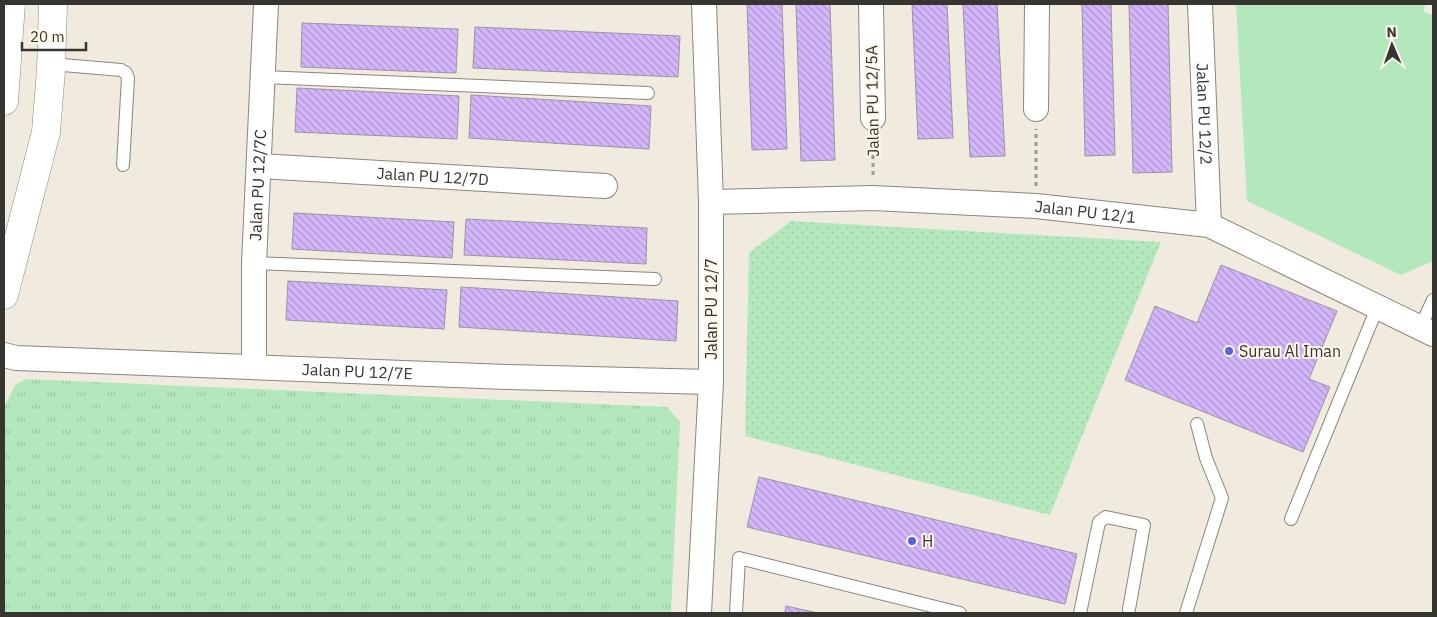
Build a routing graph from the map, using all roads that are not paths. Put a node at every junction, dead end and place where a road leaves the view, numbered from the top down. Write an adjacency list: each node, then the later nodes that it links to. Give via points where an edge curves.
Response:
1 (11, 4): 11 (main road)
2 (54, 4): 8 (main road)
3 (266, 4): 9 (street, Jalan PU 12/7C)
4 (704, 4): 17 (street, Jalan PU 12/7)
5 (871, 4): 13 (street, Jalan PU 12/5A)
6 (1037, 4): 12 (street)
7 (1200, 4): 18 (street, Jalan PU 12/2)
8 (51, 64): 14 (lane, via 126,73); 21 (main road, via 46,132)
9 (263, 77): 10 (lane); 15 (street, Jalan PU 12/7C)
10 (648, 93)
11 (4, 101)
12 (1036, 109)
13 (873, 118)
14 (123, 164)
15 (259, 166): 16 (street, Jalan PU 12/7D); 19 (street, Jalan PU 12/7C)
16 (605, 186)
17 (712, 202): 18 (street, Jalan PU 12/1, via 873,198 1036,206); 27 (street, Jalan PU 12/7)
18 (1209, 225): 23 (street, Jalan PU 12/1)
19 (254, 263): 20 (lane); 26 (street, Jalan PU 12/7C)
20 (654, 280)
21 (4, 294)
22 (1433, 300): 24 (lane)
23 (1377, 308): 24 (street, Jalan PU 12/1); 29 (lane)
24 (1427, 331)
25 (4, 355): 26 (street, Jalan PU 12/7E)
26 (254, 366): 27 (street, Jalan PU 12/7E, via 507,378)
27 (711, 382): 31 (street, Jalan PU 12/7)
28 (1198, 424): 35 (lane, via 1206,458 1222,498)
29 (1291, 519)
30 (1129, 609): 34 (lane, via 1144,526 1106,517 1099,522)
31 (699, 613)
32 (736, 613): 33 (lane, via 739,558)
33 (960, 613)
34 (1080, 613)
35 (1186, 613)

